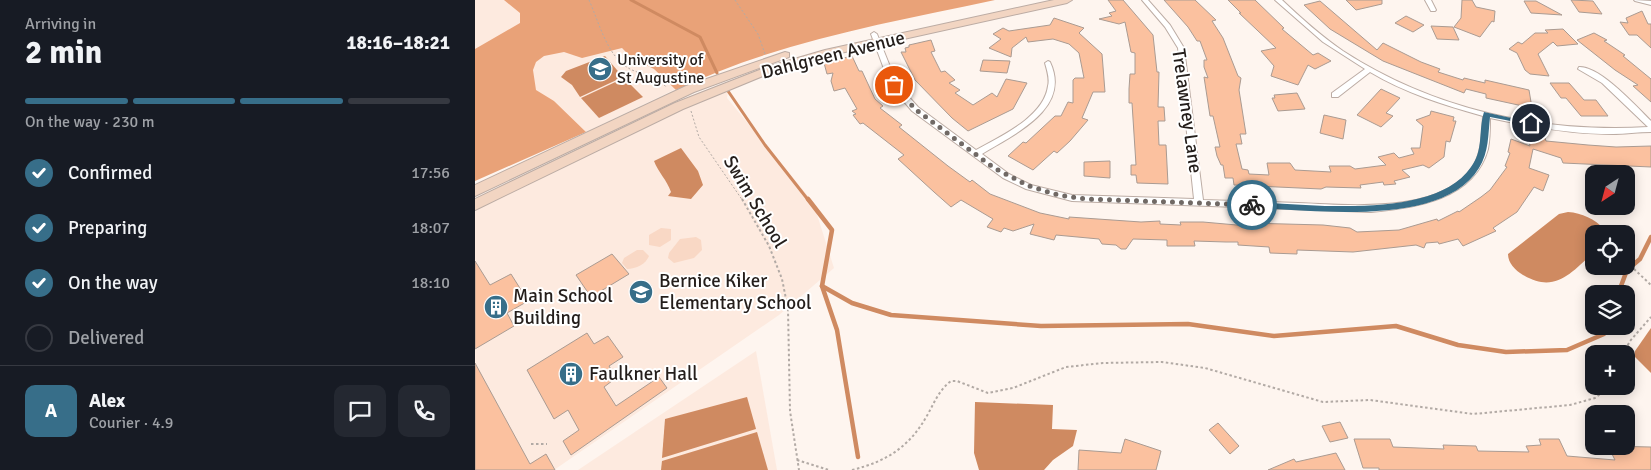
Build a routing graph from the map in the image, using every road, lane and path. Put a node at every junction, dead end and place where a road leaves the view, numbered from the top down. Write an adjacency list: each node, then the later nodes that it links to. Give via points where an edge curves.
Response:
1 (589, 0): 16 (path, via 617,58 631,69 657,76)
2 (735, 0): 12 (path, via 765,48)
3 (1027, 0): 11 (street, Dahlgreen Avenue)
4 (1067, 0): 11 (street, Dahlgreen Avenue)
5 (1145, 0): 24 (street, Trelawney Lane, via 1168,26 1181,48)
6 (1281, 0): 14 (street, via 1324,41)
7 (1429, 0): 10 (street)
8 (1637, 0): 9 (street)
9 (1651, 3)
10 (1433, 10)
11 (875, 38): 18 (street, Dahlgreen Avenue, via 793,62); 22 (street, via 901,96); 23 (street, Dahlgreen Avenue, via 783,56 707,82)
12 (765, 58)
13 (1048, 63): 22 (street, via 1053,85 1044,106 1031,119)
14 (1370, 69): 17 (street); 19 (street, via 1420,92)
15 (1581, 69): 20 (street, via 1605,81)
16 (668, 89)
17 (1335, 95)
18 (685, 103): 25 (street, Dahlgreen Avenue); 33 (path, Swim School, via 692,111 699,137 739,193 769,246 782,278 788,309 790,411)
19 (1487, 114): 21 (street, via 1573,129); 24 (street, via 1484,150 1476,167 1449,191 1414,204 1371,209)
20 (1651, 125)
21 (1651, 129)
22 (976, 154): 24 (street, via 1018,182 1058,195)
23 (475, 191)
24 (1199, 203)
25 (475, 206)
26 (1635, 271): 27 (path)
27 (1651, 285)
28 (1651, 317): 29 (path)
29 (1628, 345)
30 (1599, 395): 36 (path, via 1570,404 1473,414 1370,400 1323,402 1248,378 1185,364 1103,362 1057,369 1040,379 995,393 981,392 951,381 938,396 910,444 875,464)
31 (531, 444): 32 (path)
32 (547, 444)
33 (797, 460): 34 (path, Swim School); 35 (path)
34 (799, 470)
35 (829, 470)
36 (852, 470)

